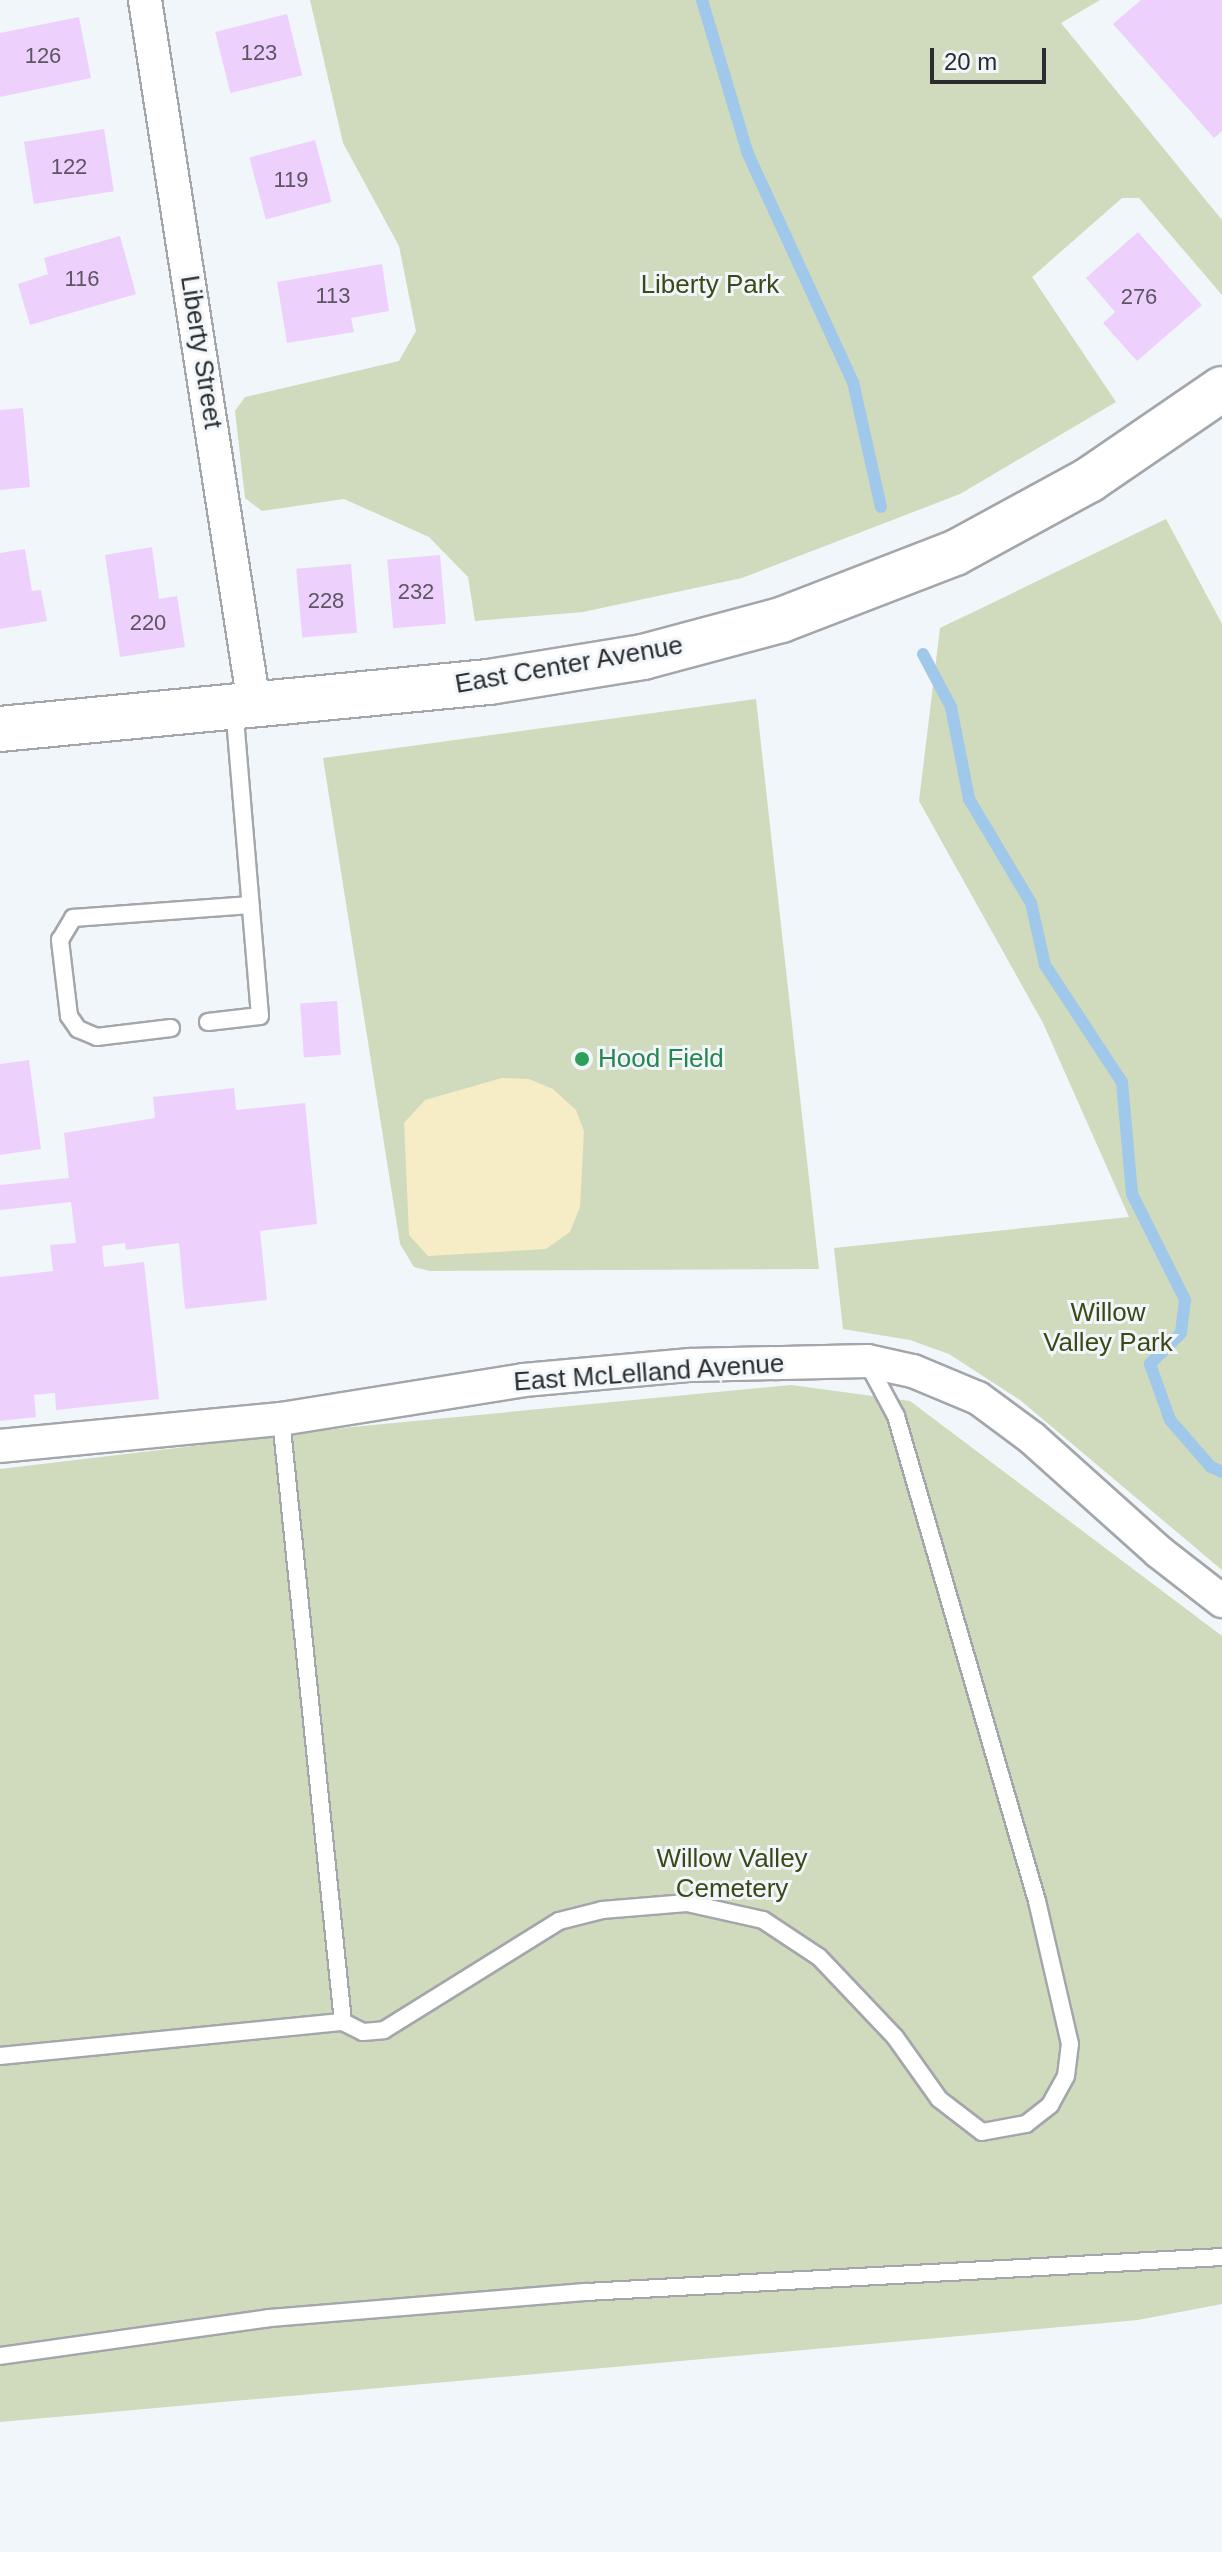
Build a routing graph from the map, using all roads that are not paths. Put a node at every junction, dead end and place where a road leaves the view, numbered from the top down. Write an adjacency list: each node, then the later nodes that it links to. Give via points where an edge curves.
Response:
1 (145, 0): 3 (street, Liberty Street)
2 (1222, 389): 3 (street, East Center Avenue, via 1089,480 955,553 781,620 643,657 489,682)
3 (244, 705): 4 (street, East Center Avenue); 5 (lane)
4 (0, 729)
5 (251, 905): 6 (lane, via 260,1016); 7 (lane, via 73,918 60,940 69,1016 78,1029 97,1037)
6 (208, 1022)
7 (171, 1028)
8 (867, 1361): 9 (street, East McLelland Avenue, via 690,1365 524,1380); 11 (street, East McLelland Avenue, via 913,1371 978,1398); 12 (lane, via 896,1416 1037,1901 1070,2044 1066,2076 1050,2105 1026,2124 982,2132 939,2099 895,2037 819,1957 763,1920 687,1903 602,1910 559,1921 384,2030 363,2032)
9 (281, 1419): 10 (street, East McLelland Avenue); 12 (lane)
10 (0, 1446)
11 (1222, 1601)
12 (343, 2022): 13 (lane)
13 (0, 2056)
14 (1222, 2257): 15 (lane, via 570,2293 269,2318)
15 (0, 2356)

